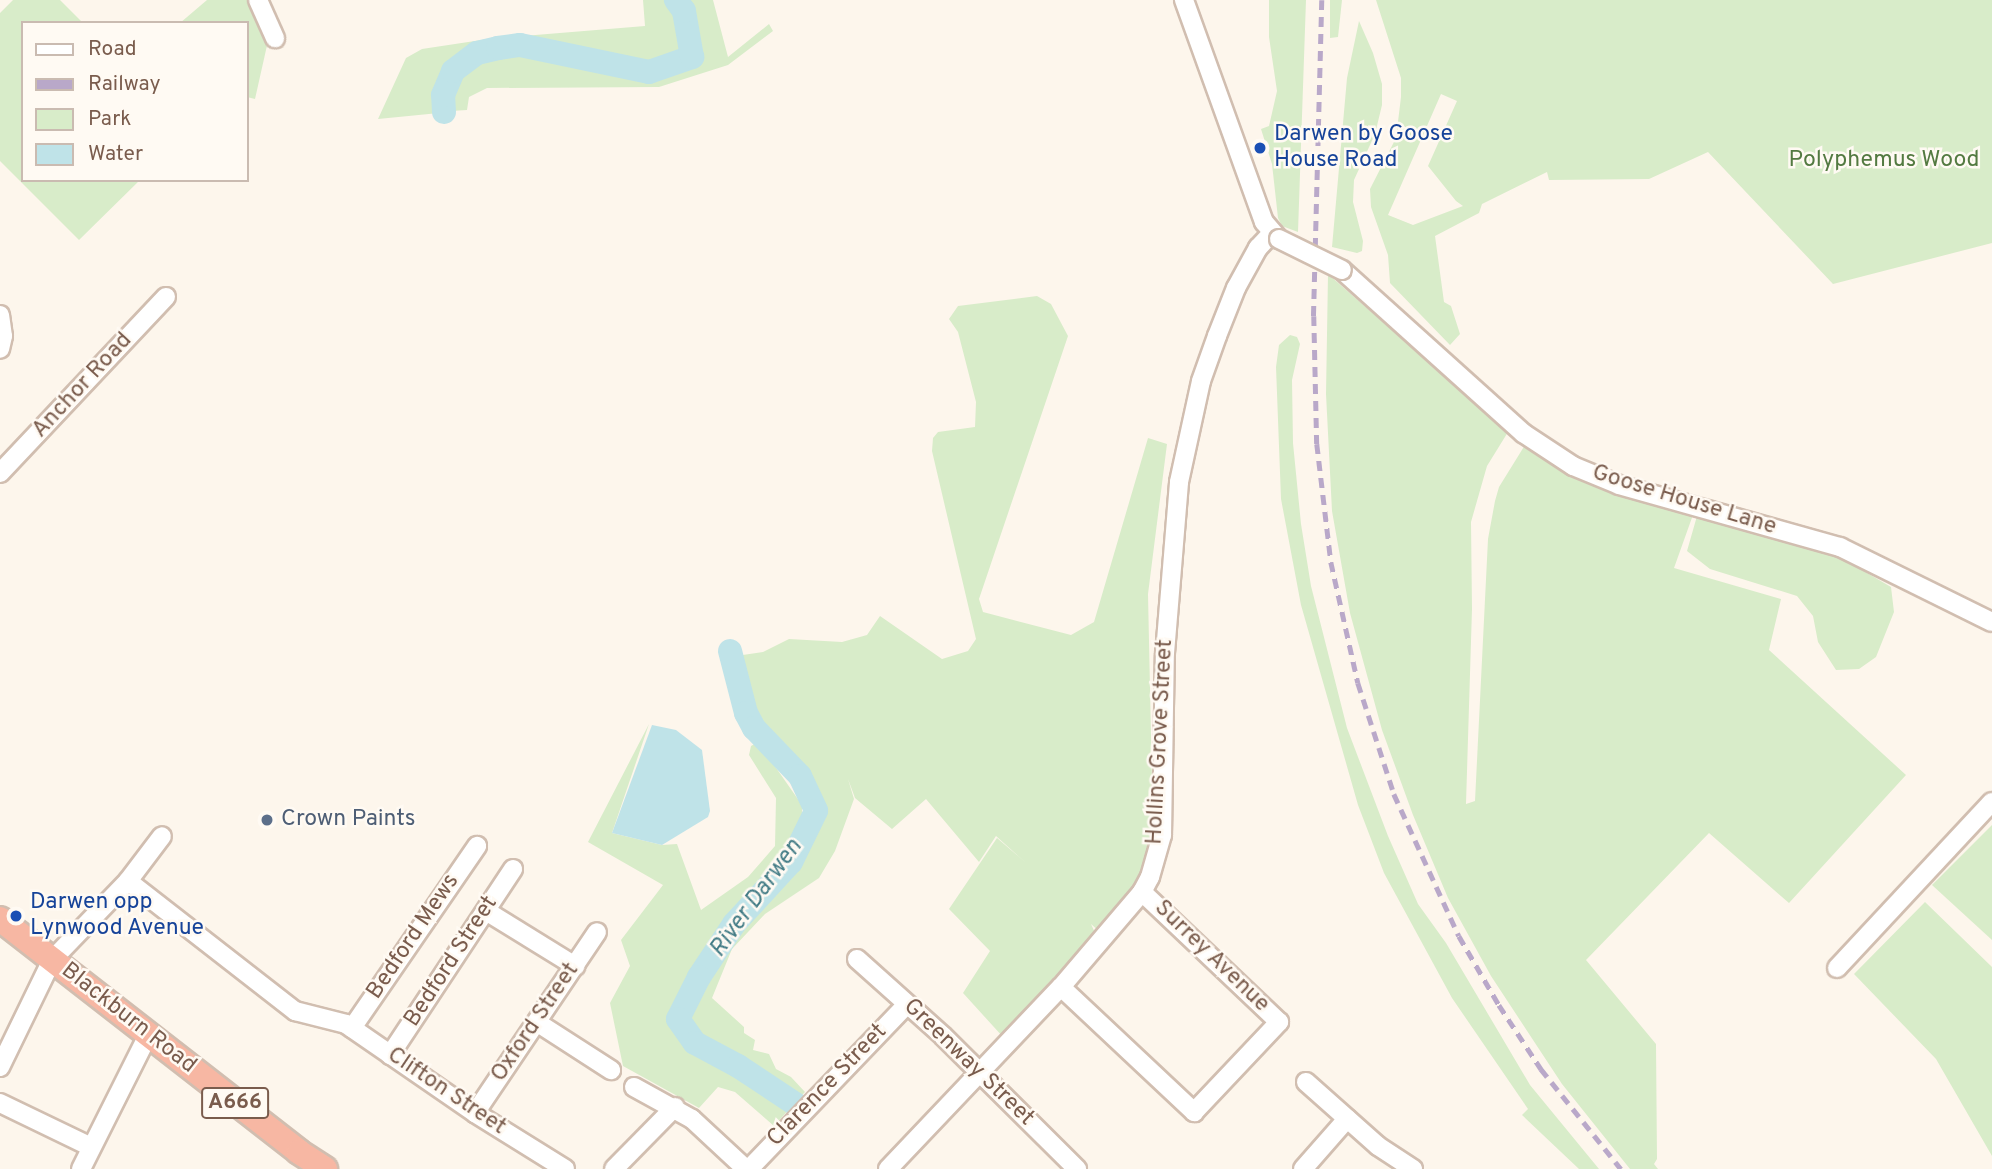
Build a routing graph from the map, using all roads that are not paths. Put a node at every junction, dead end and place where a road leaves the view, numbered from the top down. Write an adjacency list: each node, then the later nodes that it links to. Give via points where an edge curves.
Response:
1 (258, 0): 3 (street)
2 (1184, 0): 4 (street, via 1264,222)
3 (275, 38)
4 (1275, 236): 9 (street, Goose House Lane, bridge, via 1342,270 1523,433 1573,466 1619,485 1840,547); 15 (street, Hollins Grove Street, via 1258,248 1217,336 1200,381 1179,482 1165,653 1162,835)
5 (166, 297): 8 (street, Anchor Road)
6 (0, 315): 7 (street)
7 (0, 349)
8 (0, 473)
9 (1992, 622)
10 (1992, 802): 22 (street)
11 (162, 835): 14 (street)
12 (477, 846): 26 (street, Bedford Mews)
13 (513, 869): 16 (street, Bedford Street)
14 (128, 881): 20 (street); 26 (street, Clifton Street, via 295,1011)
15 (1142, 892): 23 (street, Hollins Grove Street); 23 (street, Surrey Avenue, via 1279,1022 1194,1112)
16 (486, 911): 21 (street); 28 (street, Bedford Street)
17 (0, 919): 20 (highway, Blackburn Road / A666)
18 (597, 932): 21 (street, Oxford Street)
19 (857, 959): 24 (street, Greenway Street)
20 (52, 960): 27 (highway, Blackburn Road / A666); 29 (street)
21 (575, 966): 25 (street, Oxford Street)
22 (1837, 968)
23 (1061, 987): 31 (street, Hollins Grove Street)
24 (907, 1004): 31 (street, Greenway Street); 44 (street, Clarence Street)
25 (538, 1023): 30 (street); 36 (street, Oxford Street)
26 (352, 1028): 28 (street, Clifton Street)
27 (148, 1035): 38 (street); 39 (highway, Blackburn Road / A666)
28 (390, 1055): 36 (street, Clifton Street)
29 (0, 1067)
30 (611, 1070)
31 (980, 1073): 45 (street, Hollins Grove Street); 46 (street, Greenway Street)
32 (1306, 1082): 37 (street)
33 (634, 1087): 35 (street)
34 (0, 1102): 38 (street)
35 (675, 1107): 43 (street); 44 (street)
36 (474, 1113): 42 (street, Clifton Street)
37 (1348, 1119): 47 (street); 48 (street, via 1377,1146)
38 (91, 1147): 40 (street)
39 (295, 1161): 41 (highway, Blackburn Road / A666)
40 (81, 1169)
41 (325, 1169)
42 (565, 1169)
43 (614, 1169)
44 (748, 1169)
45 (888, 1169)
46 (1077, 1169)
47 (1303, 1169)
48 (1413, 1169)

